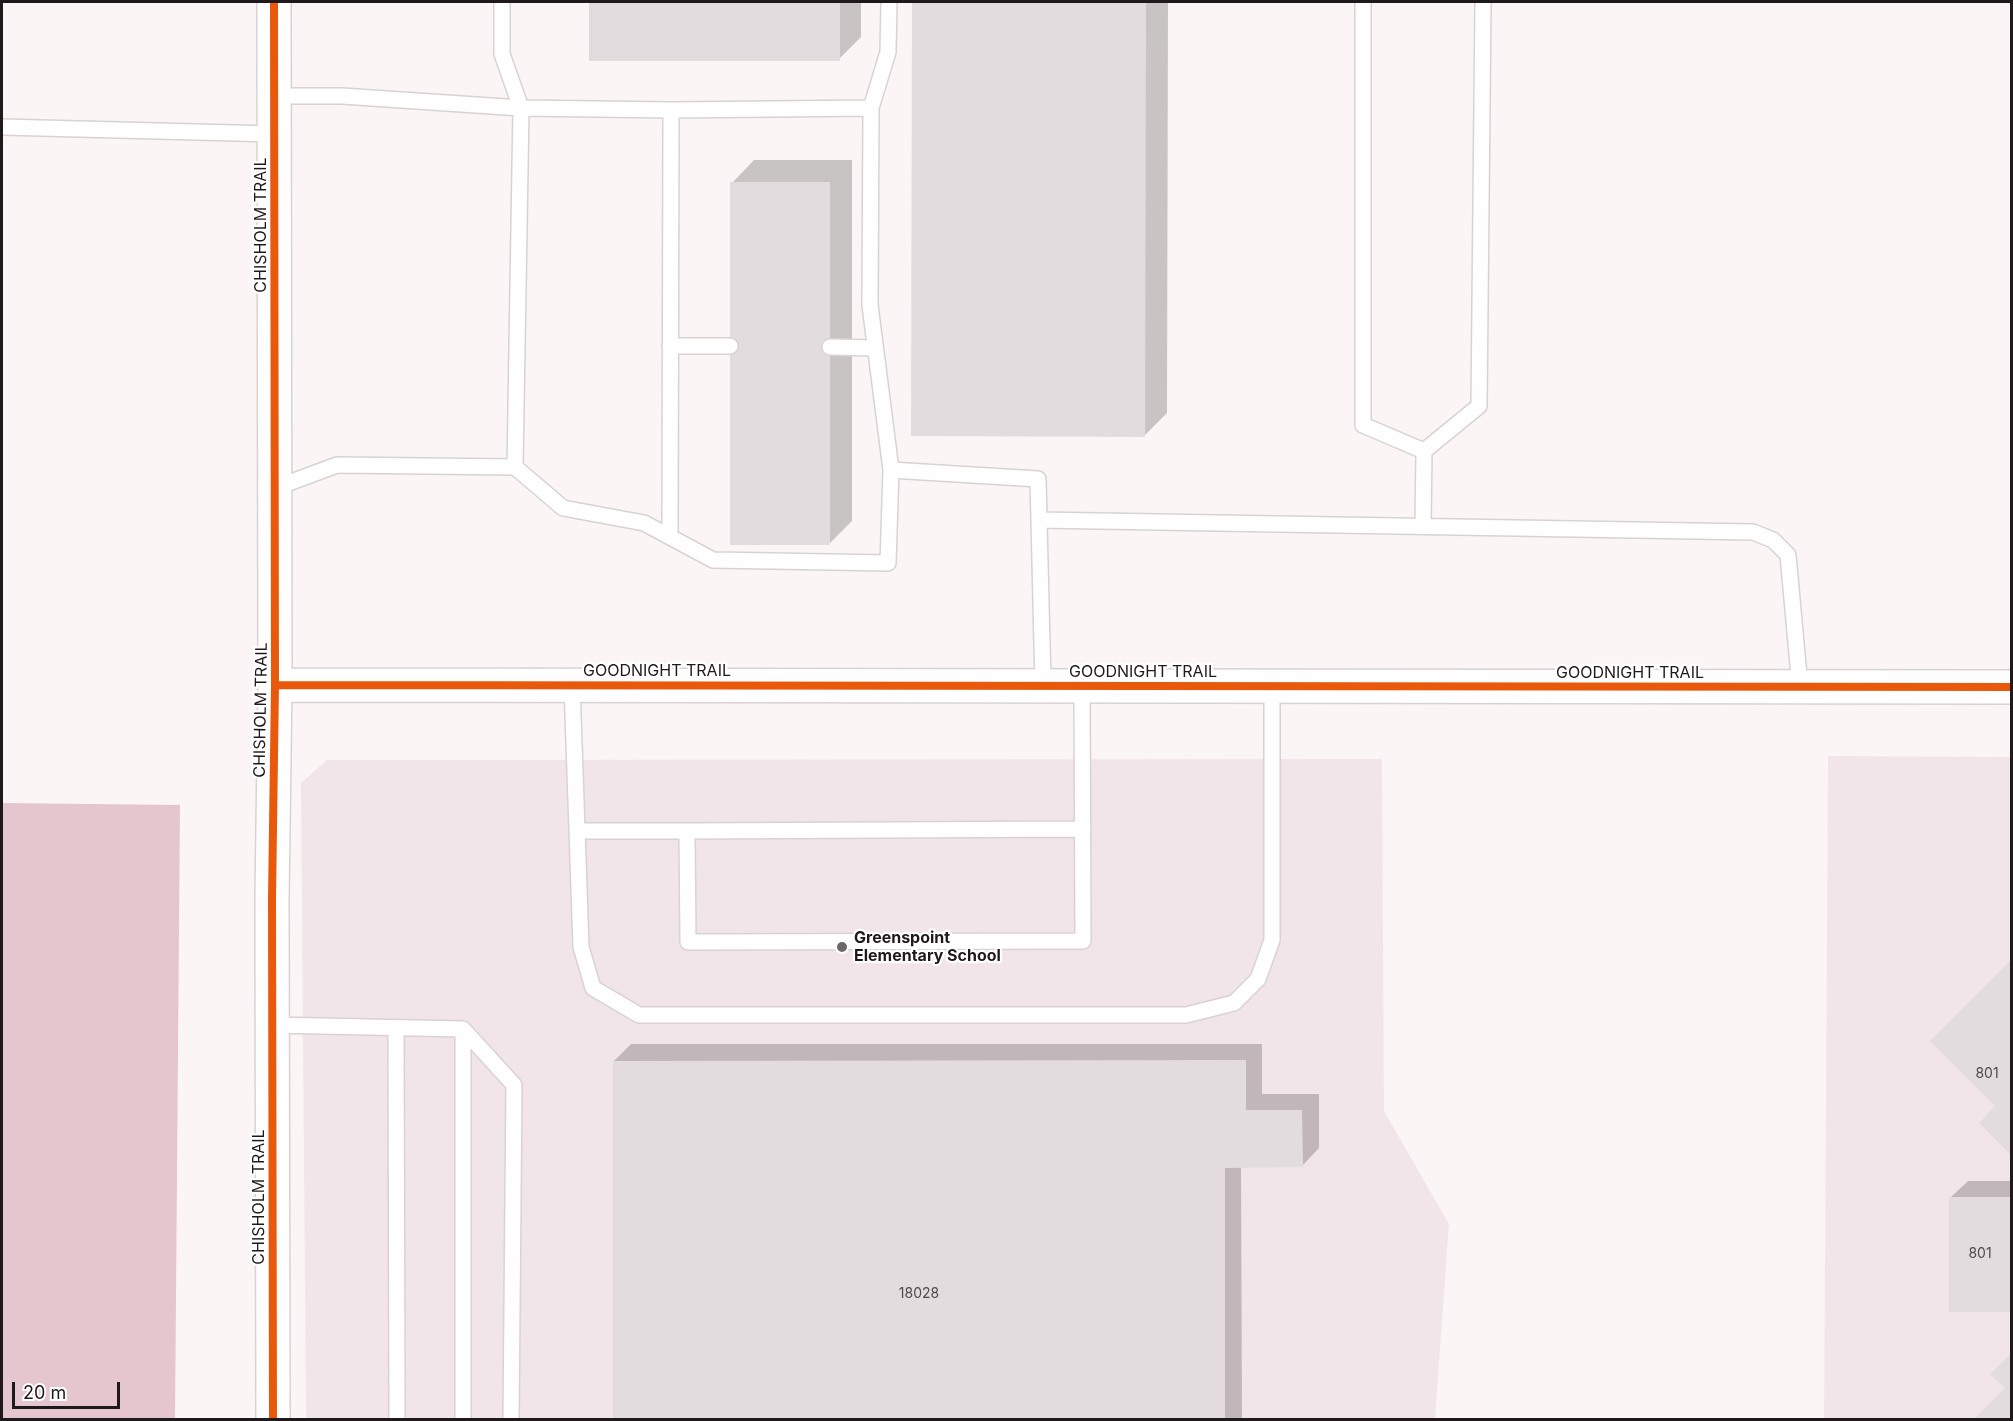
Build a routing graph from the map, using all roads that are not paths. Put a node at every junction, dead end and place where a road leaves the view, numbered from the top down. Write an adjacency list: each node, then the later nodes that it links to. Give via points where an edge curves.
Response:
1 (274, 2): 6 (street, CHISHOLM TRAIL)
2 (502, 2): 7 (lane, via 502,54)
3 (889, 2): 8 (lane, via 888,52)
4 (1363, 2): 16 (lane, via 1363,425)
5 (1483, 2): 16 (lane, via 1479,406)
6 (274, 96): 7 (lane, via 342,96); 11 (street, CHISHOLM TRAIL)
7 (521, 108): 9 (lane); 17 (lane)
8 (871, 108): 9 (lane); 15 (lane, via 870,305)
9 (671, 110): 12 (lane)
10 (2, 127): 11 (lane)
11 (274, 134): 19 (street, CHISHOLM TRAIL)
12 (670, 345): 13 (lane); 22 (lane)
13 (730, 346)
14 (830, 347): 15 (lane)
15 (875, 348): 18 (lane)
16 (1424, 451): 21 (lane)
17 (515, 467): 19 (lane, via 337,465); 22 (lane, via 562,508 644,523)
18 (891, 470): 20 (lane, via 1038,479); 22 (lane, via 888,563 713,560)
19 (275, 488): 23 (street, CHISHOLM TRAIL)
20 (1040, 520): 21 (lane); 25 (lane)
21 (1423, 526): 28 (lane, via 1753,532 1773,540 1788,555)
22 (670, 537)
23 (275, 685): 24 (street, GOODNIGHT TRAIL); 33 (street, CHISHOLM TRAIL)
24 (572, 685): 25 (street, GOODNIGHT TRAIL); 31 (lane)
25 (1043, 686): 26 (street, GOODNIGHT TRAIL)
26 (1082, 686): 27 (street, GOODNIGHT TRAIL); 30 (lane)
27 (1272, 686): 28 (street, GOODNIGHT TRAIL); 31 (lane, via 1272,940 1258,978 1233,1003 1186,1015 639,1015 593,988 581,947)
28 (1800, 687): 29 (street, GOODNIGHT TRAIL)
29 (2012, 687)
30 (1083, 829): 32 (lane); 32 (lane, via 1083,941 688,942)
31 (577, 831): 32 (lane)
32 (687, 831)
33 (272, 1025): 34 (lane); 36 (street, CHISHOLM TRAIL)
34 (396, 1028): 35 (lane); 37 (lane)
35 (463, 1029): 38 (lane); 39 (lane, via 514,1085)
36 (273, 1419)
37 (397, 1419)
38 (463, 1419)
39 (511, 1419)

